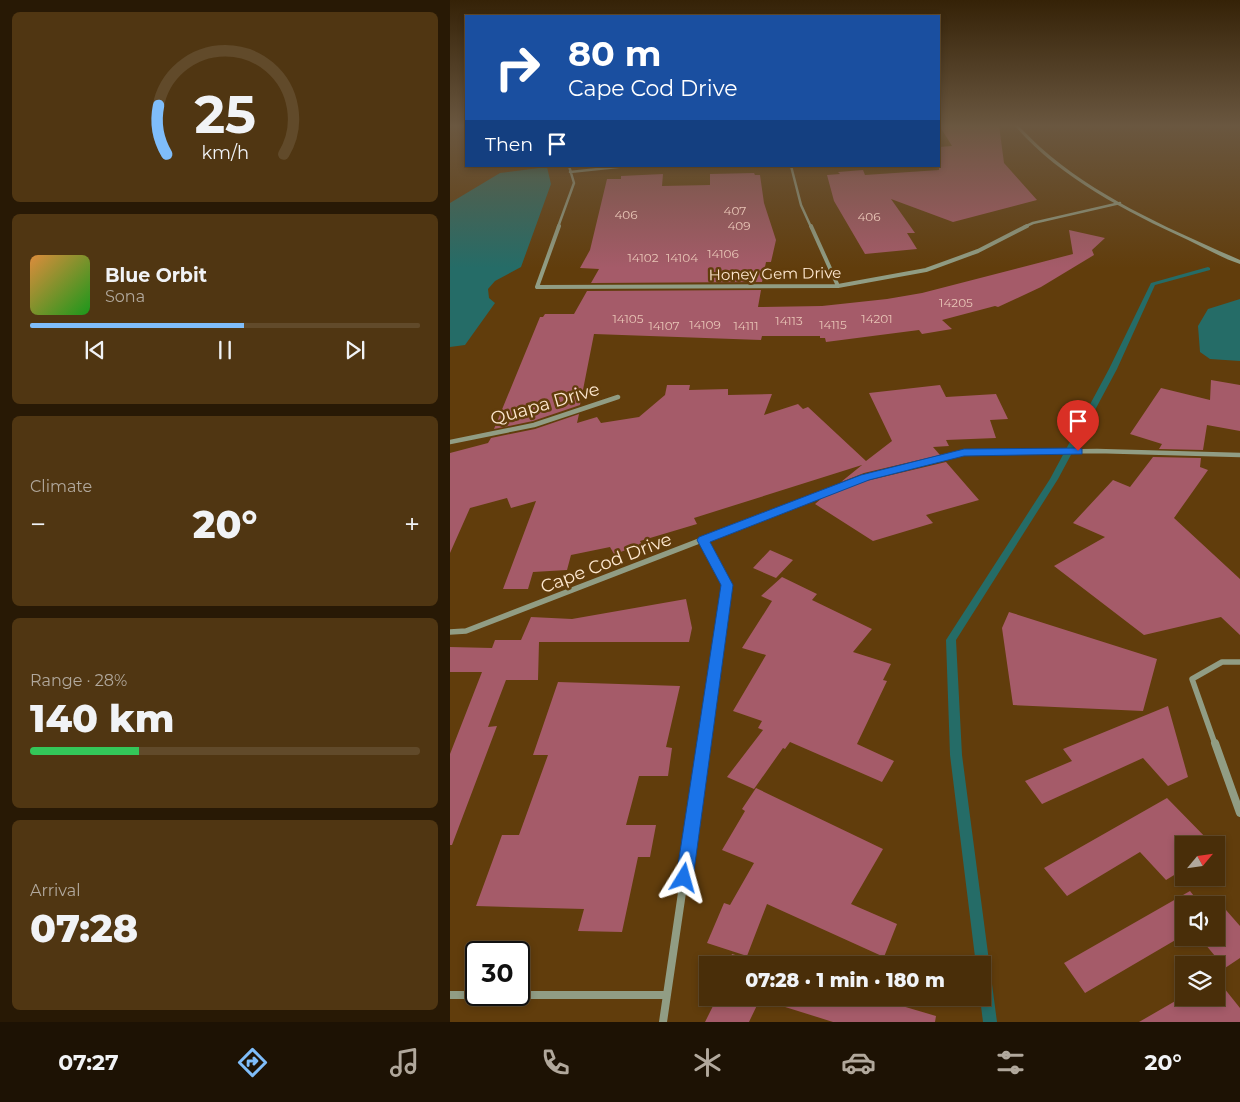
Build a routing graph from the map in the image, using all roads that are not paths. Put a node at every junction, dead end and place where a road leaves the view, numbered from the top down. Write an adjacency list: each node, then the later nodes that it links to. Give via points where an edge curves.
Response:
1 (570, 172): 6 (street, Honey Gem Drive, via 574,183 537,287)
2 (793, 173): 6 (street, via 801,205)
3 (1071, 173): 4 (street)
4 (1120, 203): 5 (street); 6 (street, Honey Gem Drive, via 1033,224 978,251 926,270)
5 (1240, 262)
6 (838, 286)
7 (618, 397): 8 (street, Quapa Drive, via 534,425)
8 (450, 442)
9 (1240, 455): 10 (street, Cape Cod Drive, via 1040,451 964,453 865,477)
10 (703, 540): 11 (street, Cape Cod Drive, via 466,632); 17 (street, via 727,585)
11 (450, 632)
12 (1240, 662): 13 (street, via 1222,662 1192,679)
13 (1240, 814)
14 (450, 995): 15 (street)
15 (465, 995)
16 (530, 995): 17 (street)
17 (667, 995): 18 (street)
18 (663, 1022)

